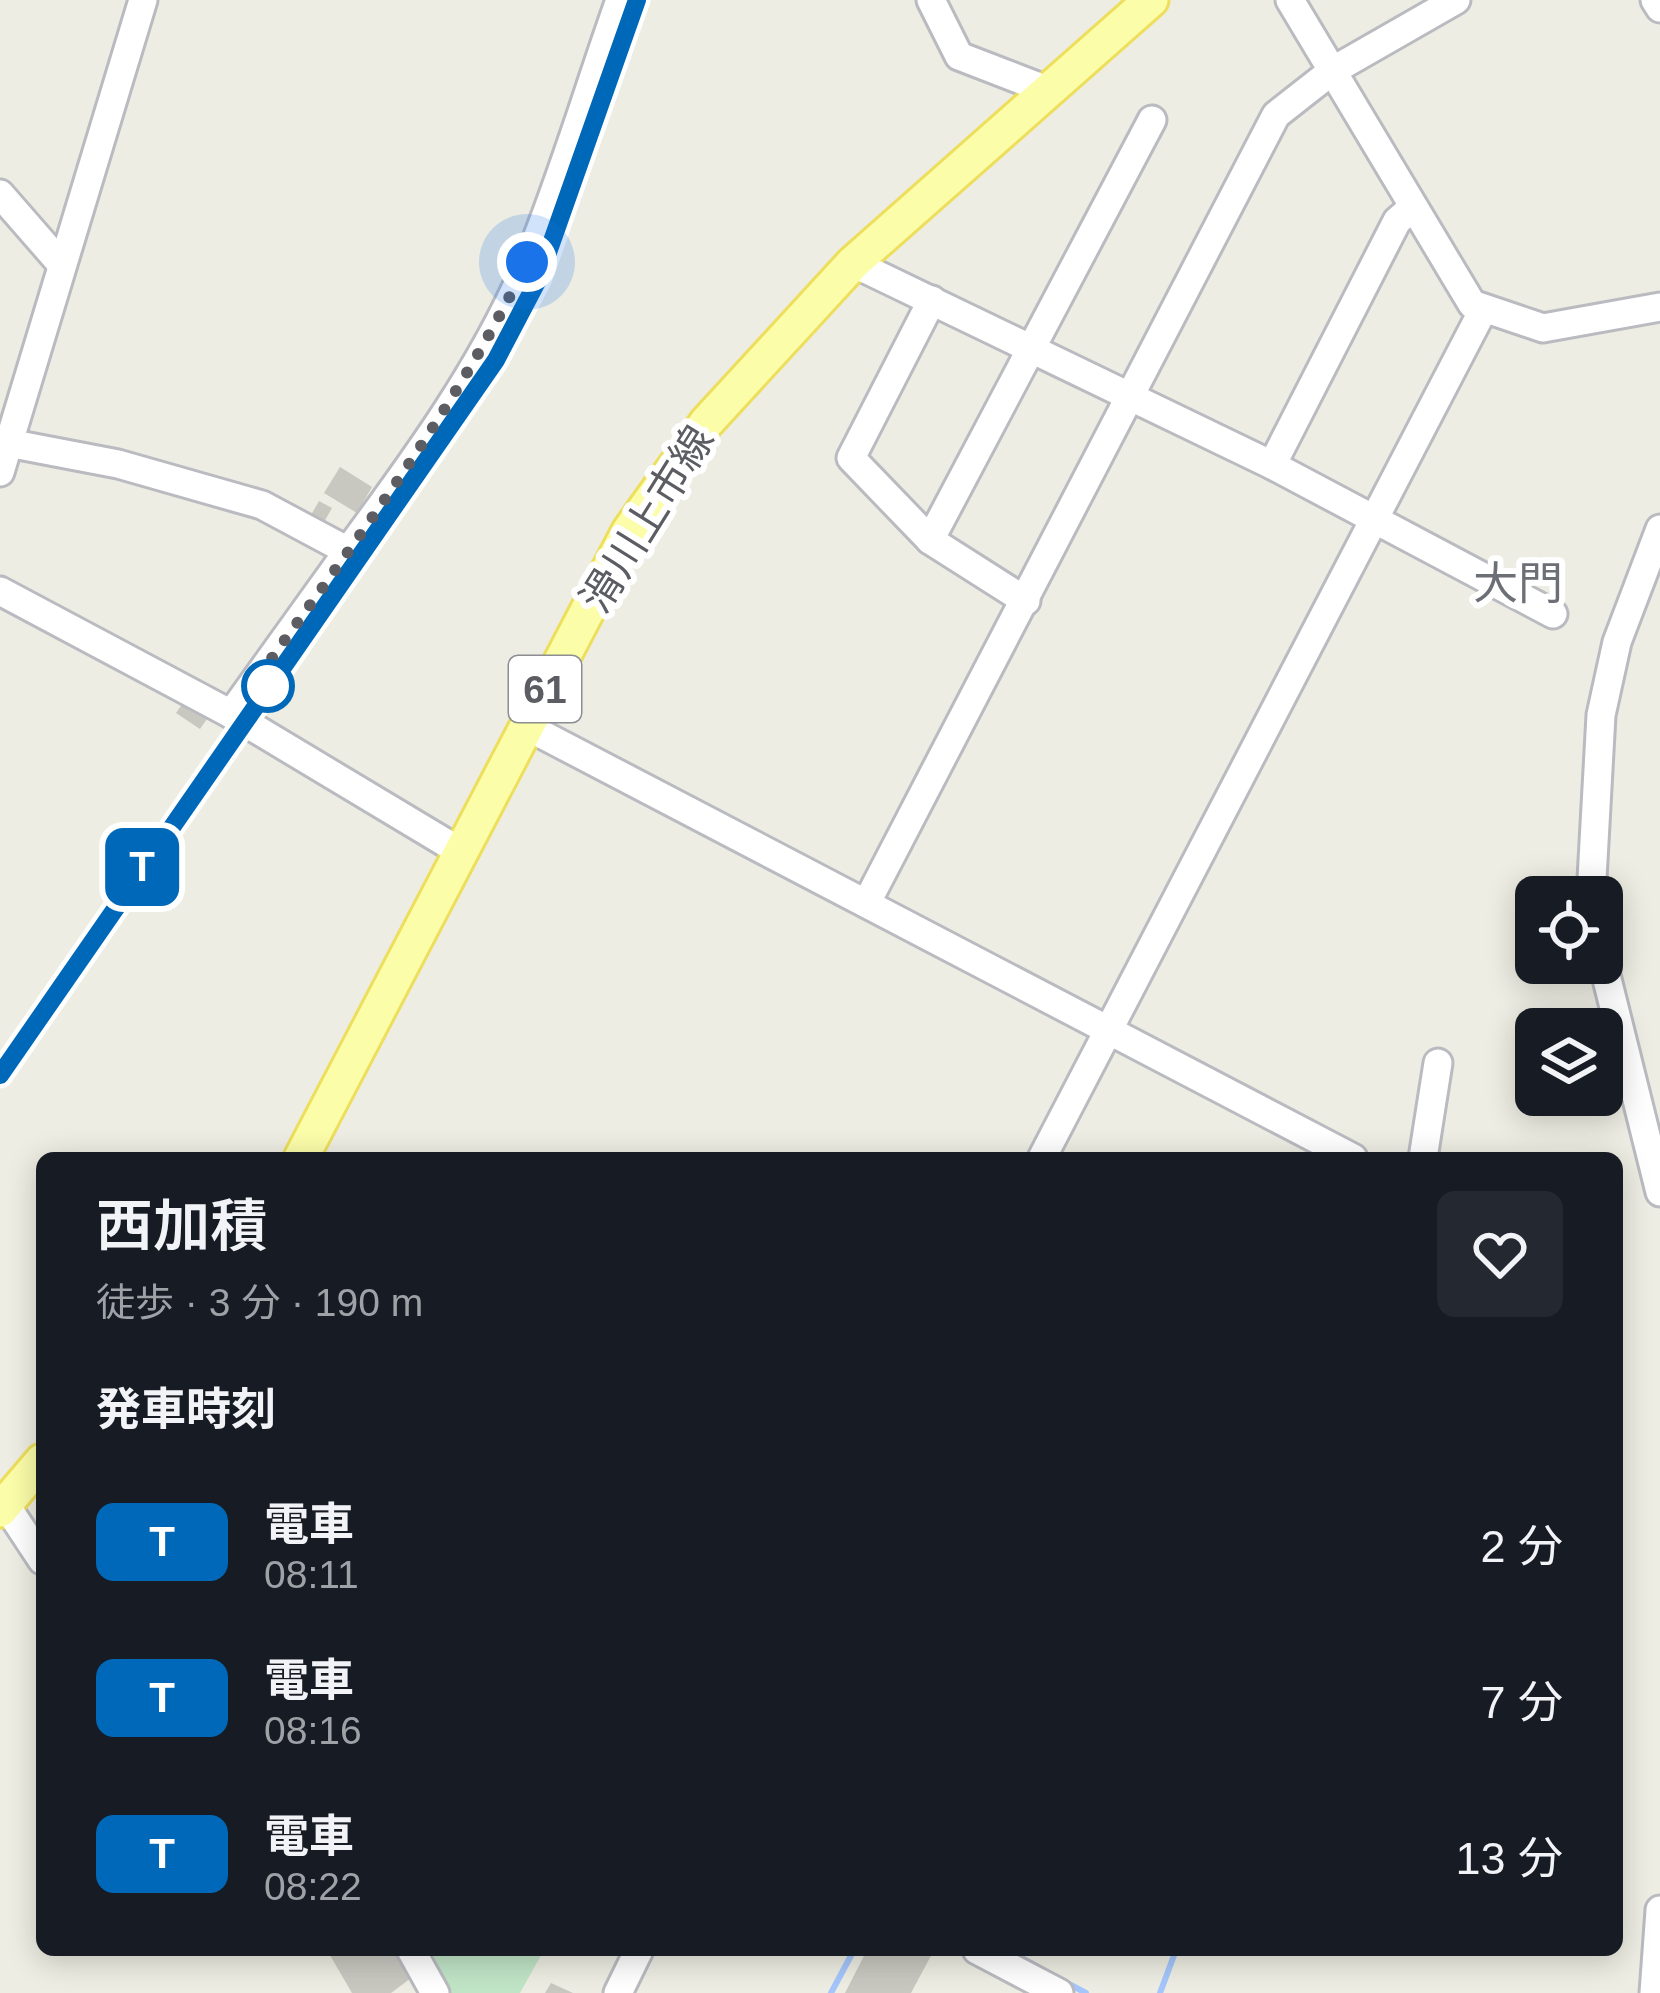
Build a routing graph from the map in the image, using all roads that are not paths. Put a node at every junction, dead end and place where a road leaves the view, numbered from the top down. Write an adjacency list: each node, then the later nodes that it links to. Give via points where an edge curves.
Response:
1 (143, 0): 15 (street)
2 (620, 0): 27 (street, via 503,313 416,458)
3 (931, 0): 10 (street, via 959,56)
4 (1151, 0): 10 (main road, 滑川上市線 / 61)
5 (1291, 0): 9 (street)
6 (1456, 0): 9 (street)
7 (1655, 0): 8 (street)
8 (1660, 8)
9 (1332, 71): 13 (street); 20 (street, via 1276,115)
10 (1047, 90): 14 (main road, 滑川上市線 / 61)
11 (1151, 120): 19 (street)
12 (0, 194): 15 (street)
13 (1413, 207): 18 (street, via 1466,297); 22 (street, via 1397,221)
14 (853, 263): 16 (street); 32 (main road, 滑川上市線 / 61, via 742,381 651,498)
15 (62, 266): 21 (street)
16 (932, 300): 19 (street); 26 (street, via 851,458)
17 (1660, 307): 18 (street, via 1543,328)
18 (1484, 310): 24 (street)
19 (1029, 345): 20 (street); 26 (street)
20 (1133, 398): 22 (street); 29 (street)
21 (8, 443): 23 (street); 27 (street, via 262,505)
22 (1272, 465): 24 (street)
23 (0, 472)
24 (1375, 520): 30 (street); 37 (street)
25 (1660, 529): 34 (street, via 1627,610 1601,715)
26 (930, 540): 29 (street)
27 (348, 551): 31 (street)
28 (0, 591): 31 (street)
29 (1026, 601): 35 (street)
30 (1553, 614)
31 (231, 714): 33 (street)
32 (526, 726): 33 (main road, 滑川上市線 / 61); 35 (street)
33 (461, 851): 39 (main road, 滑川上市線 / 61)
34 (1592, 876)
35 (867, 902): 37 (street)
36 (1608, 984): 43 (street)
37 (1109, 1029): 40 (street); 41 (street)
38 (1438, 1063): 42 (street)
39 (304, 1152)
40 (1045, 1152)
41 (1343, 1152)
42 (1424, 1152)
43 (1660, 1192)
44 (36, 1468): 45 (main road)
45 (3, 1507): 46 (street)
46 (36, 1552)
47 (1660, 1910): 54 (street)
48 (414, 1956): 51 (street)
49 (636, 1956): 52 (street)
50 (988, 1956): 53 (street)
51 (435, 1993)
52 (618, 1993)
53 (1059, 1993)
54 (1654, 1993)

